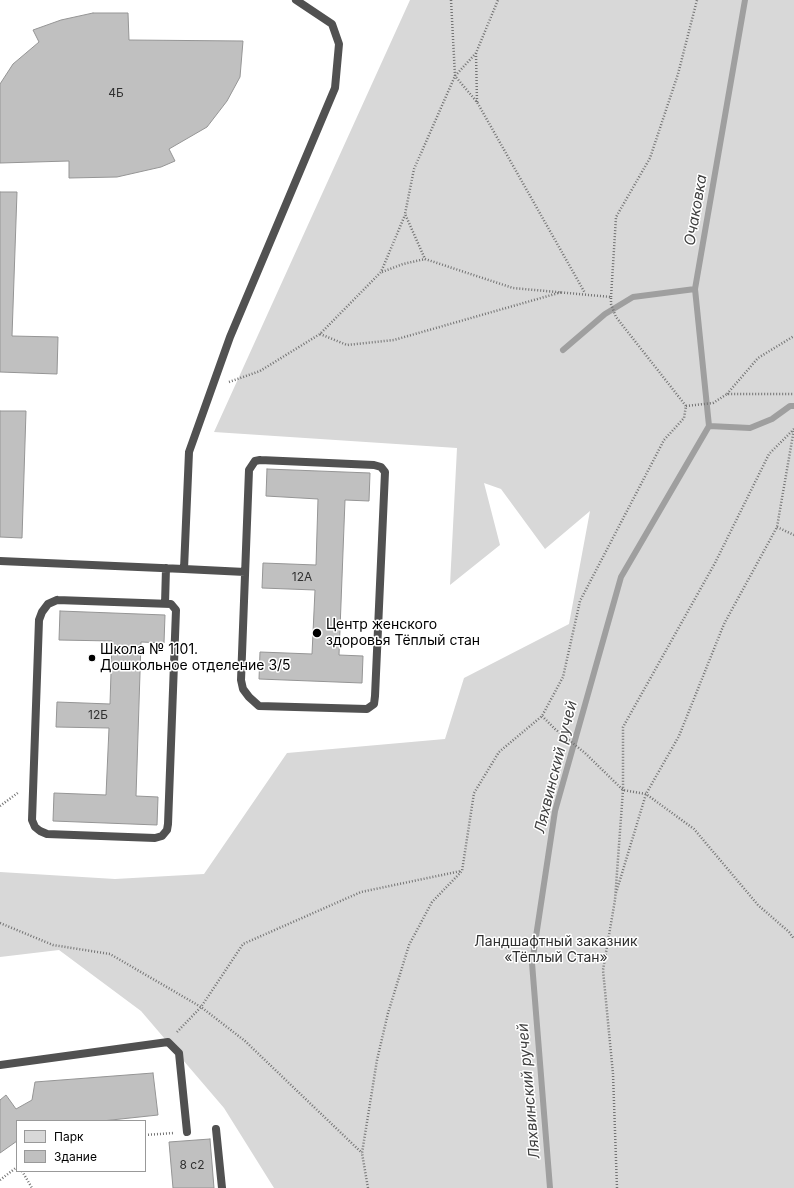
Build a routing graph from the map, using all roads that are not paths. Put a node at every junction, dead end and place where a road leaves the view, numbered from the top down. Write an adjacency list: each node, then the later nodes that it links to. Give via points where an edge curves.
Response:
1 (296, 0): 4 (lane, via 332,24 339,44 336,88 230,337 188,452)
2 (0, 561): 3 (lane)
3 (166, 568): 4 (lane); 6 (lane)
4 (184, 569): 5 (lane)
5 (245, 572): 5 (lane, via 241,680 249,697 259,706 360,710 374,704 385,480 385,472 381,467 367,464 255,461 249,470)
6 (165, 604): 6 (lane, via 170,604 176,610 167,830 162,836 155,838 47,834 40,831 32,820 39,620 42,612 48,604 57,600)
7 (0, 1065): 9 (lane, via 168,1042 179,1053)
8 (216, 1130): 10 (lane)
9 (187, 1132)
10 (222, 1188)

